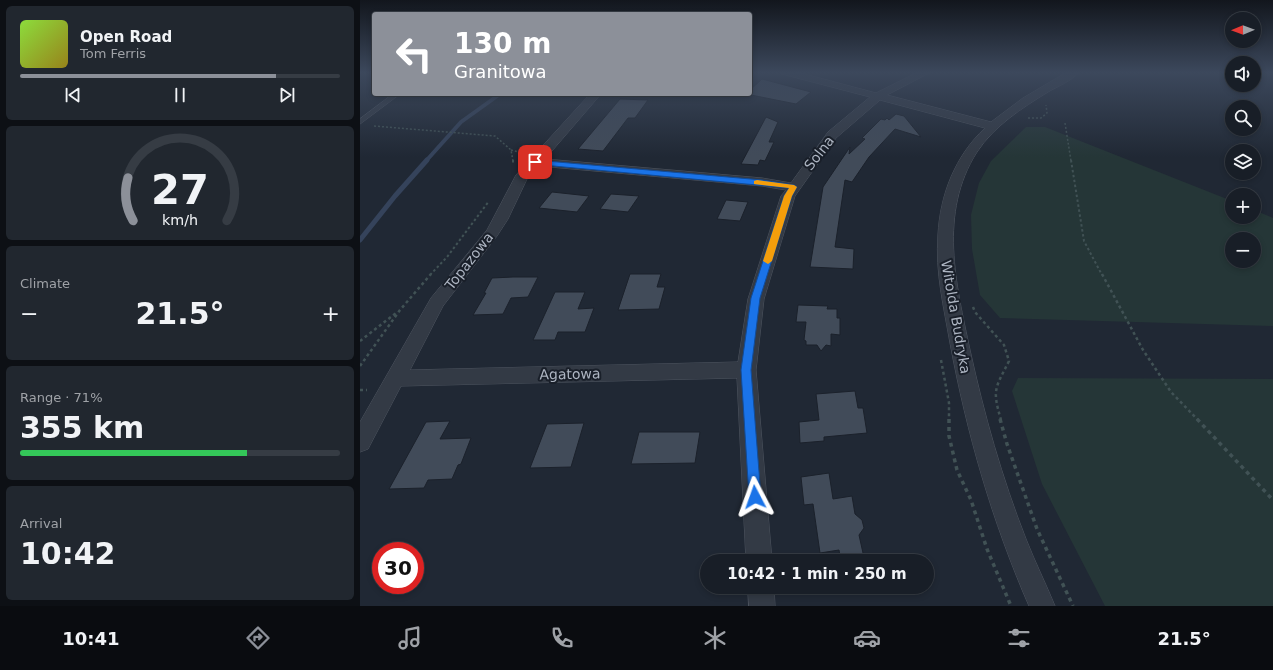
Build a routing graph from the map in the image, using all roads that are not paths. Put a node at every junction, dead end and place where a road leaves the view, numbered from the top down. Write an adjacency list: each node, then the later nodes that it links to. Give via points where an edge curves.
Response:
1 (389, 100): 6 (lane)
2 (590, 100): 8 (street, Topazowa)
3 (873, 100): 9 (street, Solna, via 832,135)
4 (894, 100): 7 (street)
5 (1027, 100): 7 (street, Witolda Budryka)
6 (360, 122)
7 (992, 126): 16 (street, Witolda Budryka, via 970,152 957,177 947,214 945,258 961,351 983,450 1008,524)
8 (535, 162): 9 (street); 11 (street, Topazowa, via 521,178 485,243 437,302)
9 (794, 187): 10 (street, Solna, via 788,196 756,298)
10 (746, 370): 11 (street, Agatowa); 13 (street, Solna)
11 (395, 378): 12 (street, Topazowa)
12 (360, 442)
13 (759, 554)
14 (761, 594): 15 (street)
15 (762, 606)
16 (1042, 606)

